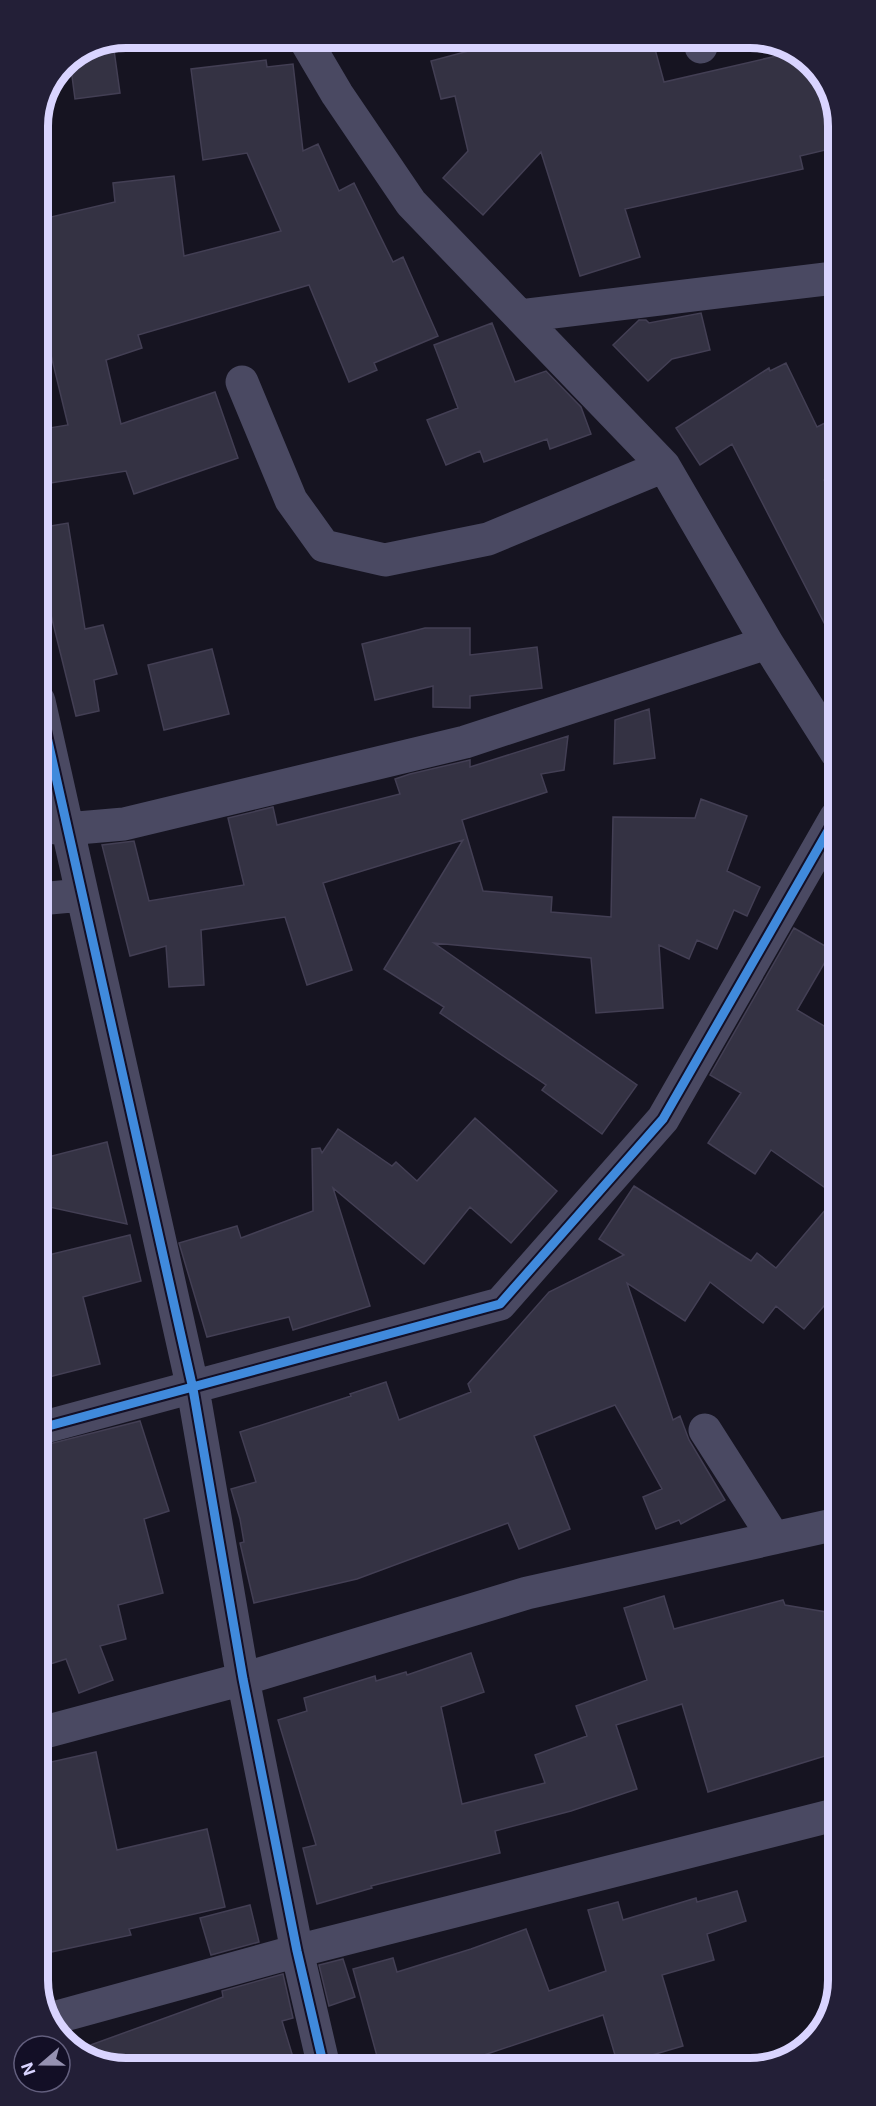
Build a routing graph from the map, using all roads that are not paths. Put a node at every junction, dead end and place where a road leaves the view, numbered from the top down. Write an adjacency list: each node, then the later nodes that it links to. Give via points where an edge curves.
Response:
1 (310, 48): 3 (street, via 411,202)
2 (828, 279): 3 (street)
3 (520, 316): 5 (street)
4 (242, 382): 5 (street, via 291,500 324,546 385,560 488,539)
5 (664, 466): 6 (street)
6 (766, 644): 7 (street); 9 (street, via 465,742 124,824)
7 (828, 740)
8 (48, 783): 9 (street)
9 (53, 828): 11 (street)
10 (828, 831): 13 (street, via 663,1119 500,1304)
11 (82, 895): 12 (street); 13 (street)
12 (48, 898)
13 (193, 1389): 14 (street); 18 (street)
14 (48, 1426)
15 (705, 1430): 17 (street)
16 (828, 1526): 17 (street)
17 (774, 1538): 18 (street, via 527,1593)
18 (243, 1679): 19 (street); 21 (street)
19 (48, 1731)
20 (828, 1817): 21 (street)
21 (297, 1951): 22 (street); 23 (street)
22 (58, 2017)
23 (322, 2058)

